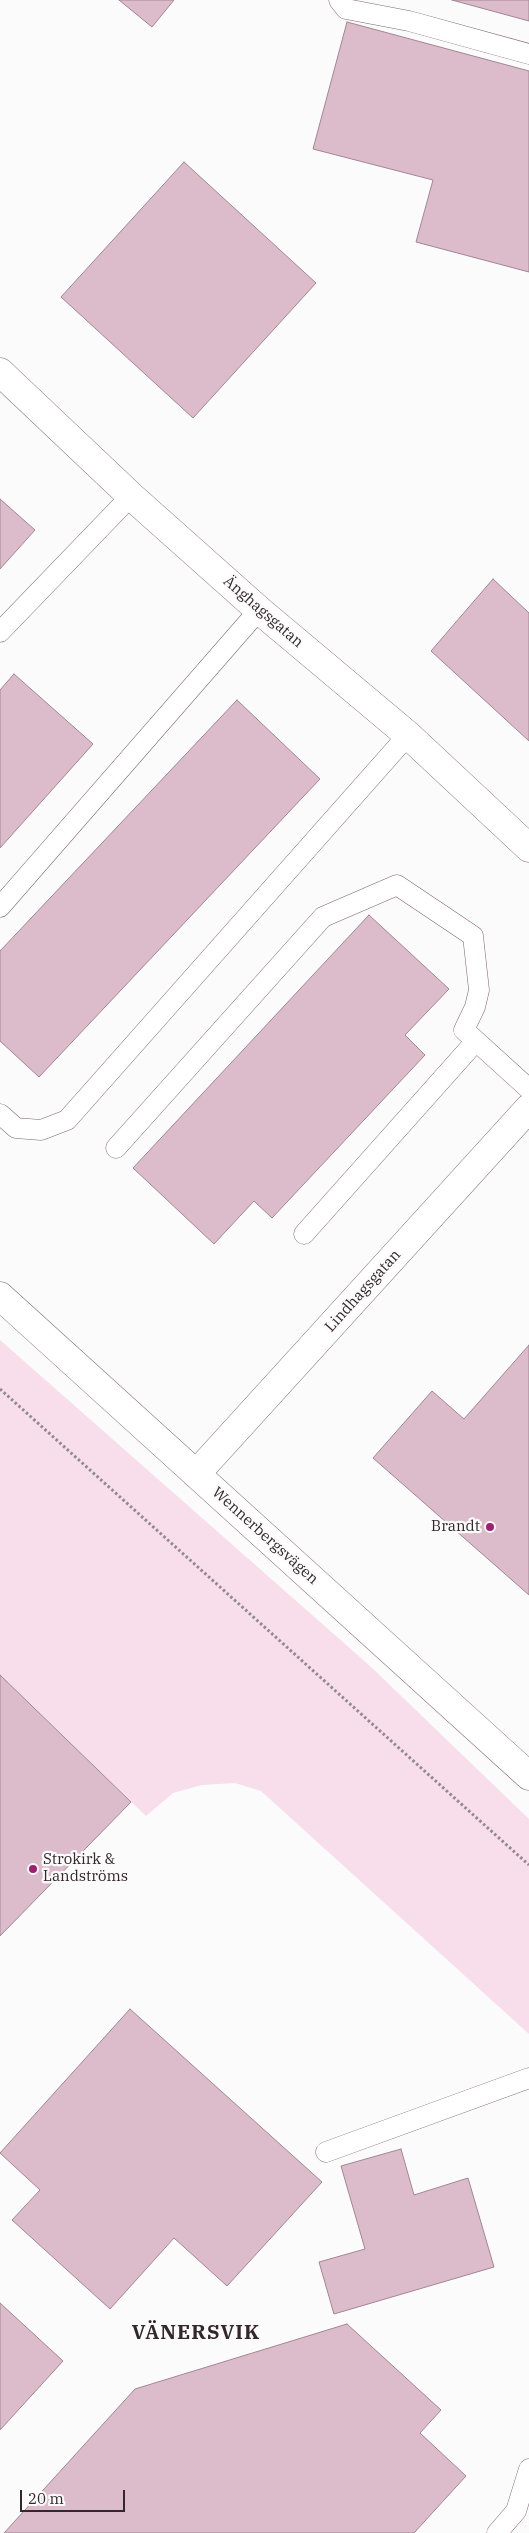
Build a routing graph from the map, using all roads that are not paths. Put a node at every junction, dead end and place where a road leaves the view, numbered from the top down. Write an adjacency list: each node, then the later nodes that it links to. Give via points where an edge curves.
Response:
1 (339, 0): 2 (lane, via 346,9 408,21)
2 (529, 54)
3 (0, 372): 4 (street, Änghagsgatan)
4 (131, 496): 5 (street, Änghagsgatan); 6 (lane)
5 (259, 610): 7 (street, Änghagsgatan); 9 (lane)
6 (0, 632)
7 (408, 736): 8 (street, Änghagsgatan); 13 (lane, via 67,1120 41,1130 16,1128)
8 (529, 848)
9 (0, 907)
10 (476, 1041): 11 (lane); 14 (lane, via 464,1030 479,990 473,936 397,886 323,917); 15 (lane)
11 (529, 1089)
12 (529, 1108): 17 (street, Lindhagsgatan)
13 (0, 1114)
14 (116, 1148)
15 (304, 1234)
16 (0, 1296): 17 (street, Wennerbergsvägen)
17 (196, 1474): 18 (street, Wennerbergsvägen)
18 (529, 1776)
19 (529, 2078): 20 (lane)
20 (326, 2152)
21 (529, 2469): 22 (lane, via 516,2511)
22 (498, 2533)

